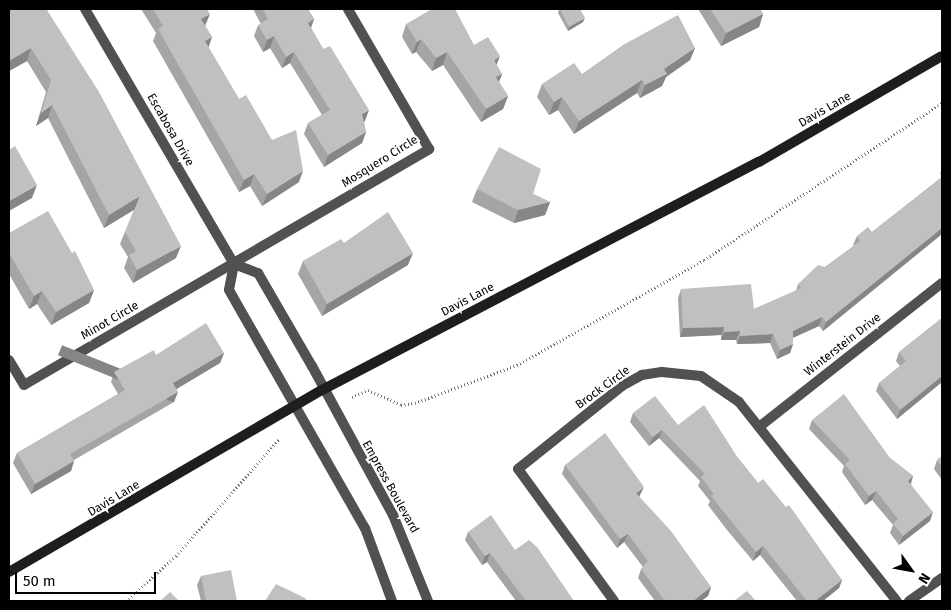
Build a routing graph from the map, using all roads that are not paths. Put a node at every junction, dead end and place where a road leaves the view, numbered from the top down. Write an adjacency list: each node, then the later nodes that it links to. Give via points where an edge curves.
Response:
1 (85, 9): 4 (street, Escabosa Drive)
2 (348, 9): 4 (street, Mosquero Circle, via 429,149)
3 (942, 56): 7 (street, Davis Lane, via 759,162)
4 (234, 264): 6 (street, Minot Circle, via 24,386); 7 (street, via 258,273); 8 (street, via 229,290)
5 (942, 283): 9 (street, Winterstein Drive)
6 (9, 360)
7 (324, 389): 8 (street, Davis Lane); 13 (street, Empress Boulevard, via 393,515)
8 (296, 404): 10 (street, Davis Lane); 12 (street, via 365,528)
9 (759, 427): 14 (street, Brock Circle, via 739,402 713,382 662,372 642,375 622,386 518,469); 15 (street, Brock Circle)
10 (9, 572)
11 (942, 578): 16 (street)
12 (392, 601)
13 (428, 601)
14 (614, 601)
15 (897, 601)
16 (909, 601)

